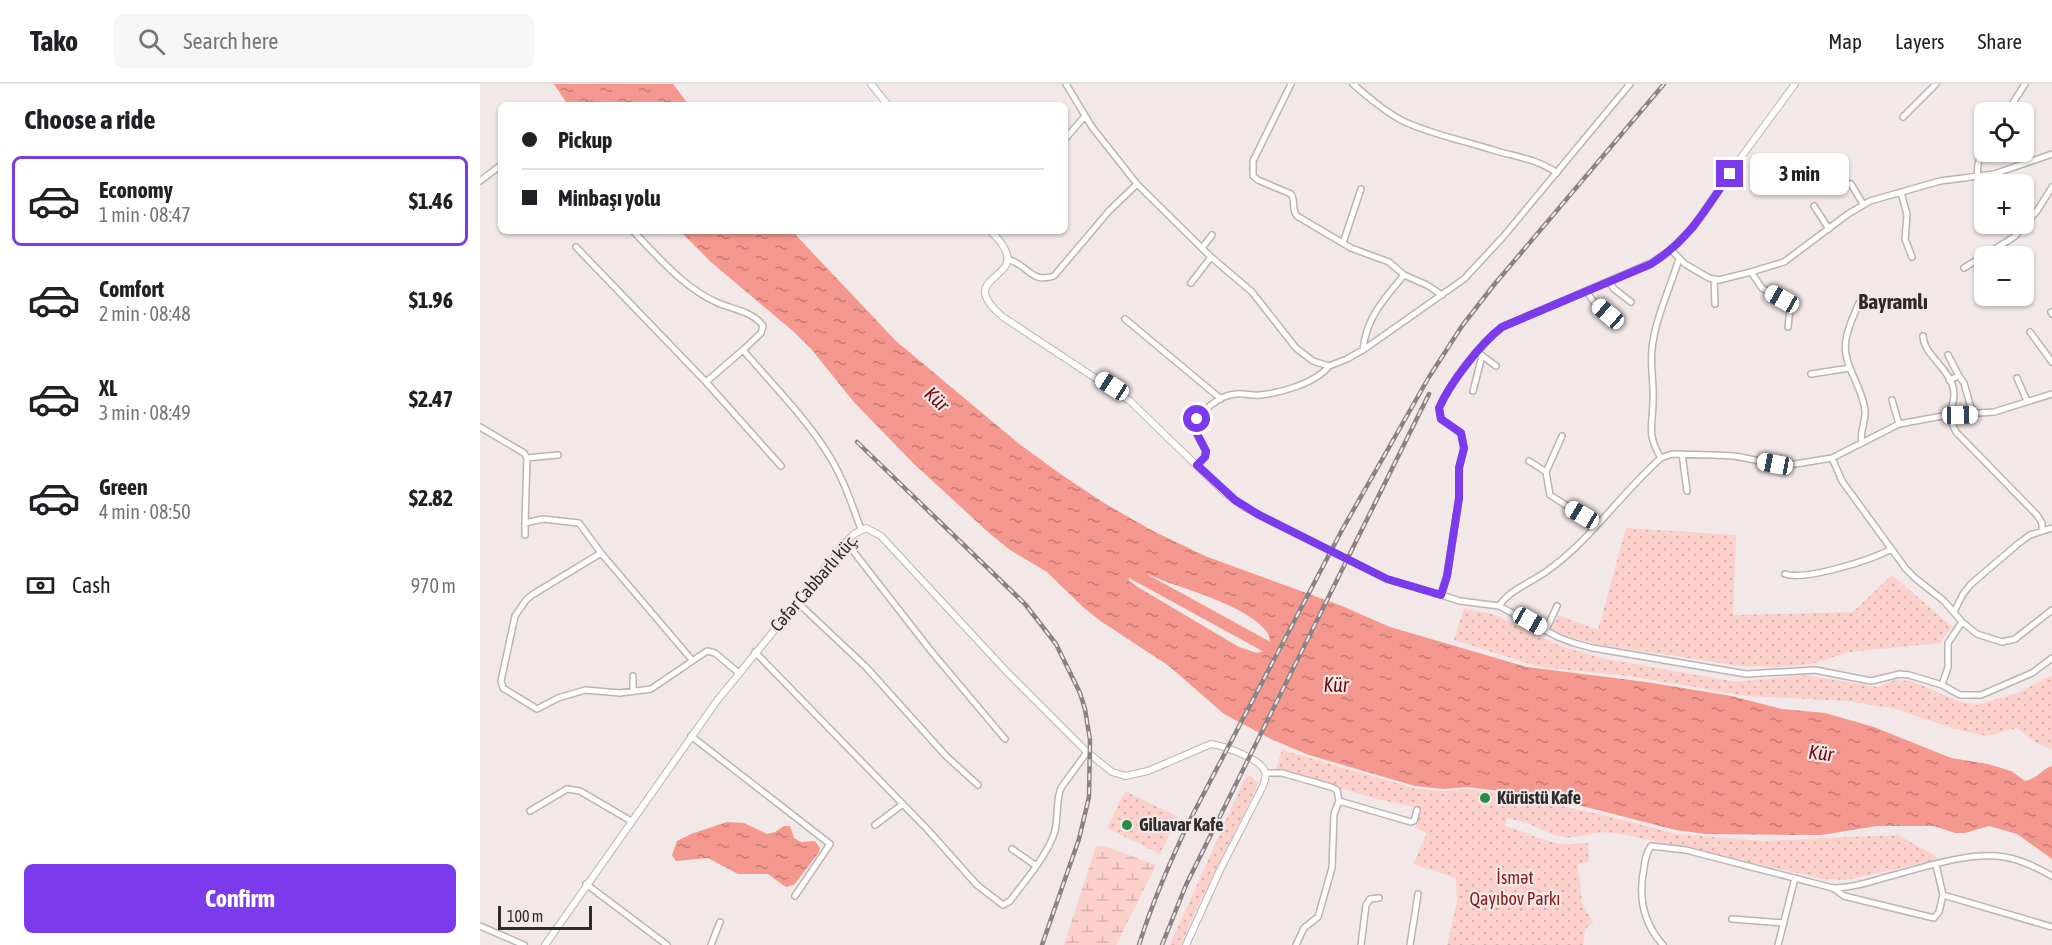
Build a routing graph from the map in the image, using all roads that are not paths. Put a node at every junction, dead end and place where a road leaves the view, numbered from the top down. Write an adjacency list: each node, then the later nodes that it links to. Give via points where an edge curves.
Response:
1 (871, 84): 9 (street)
2 (1066, 84): 11 (street)
3 (1291, 84): 31 (street, via 1253,161 1253,176 1291,194 1297,216)
4 (1353, 84): 16 (street, via 1403,121 1546,165)
5 (1630, 84): 16 (street)
6 (1795, 84): 34 (street, via 1694,226)
7 (1936, 84): 12 (street)
8 (2025, 84): 10 (street)
9 (886, 102)
10 (2013, 102)
11 (1085, 116): 13 (street); 20 (street)
12 (1903, 117)
13 (1068, 136)
14 (2052, 154): 17 (street)
15 (498, 167): 19 (street)
16 (1557, 173): 46 (street, via 1478,265)
17 (1991, 174)
18 (1974, 177): 24 (street)
19 (480, 181)
20 (1137, 184): 33 (street); 37 (street, via 1054,276 1041,279)
21 (1851, 184): 25 (street)
22 (2052, 187): 39 (street, via 2014,237)
23 (1361, 189): 31 (street)
24 (1901, 192): 25 (street); 36 (street, via 1907,215 1905,240)
25 (1863, 204): 27 (street)
26 (1814, 206): 27 (street)
27 (1829, 229): 40 (street, via 1784,262)
28 (636, 234): 55 (street, via 694,290 760,322 761,333)
29 (993, 234): 37 (street, via 1003,245)
30 (1212, 235): 33 (street)
31 (1343, 243): 41 (street, via 1389,262)
32 (576, 247): 67 (street)
33 (1202, 248): 35 (street)
34 (1671, 250): 38 (street); 43 (street, via 1651,264)
35 (1211, 257): 44 (street); 60 (street, via 1258,299 1296,348 1313,361)
36 (1912, 257)
37 (1007, 259): 85 (street, via 985,287 985,300 1130,400)
38 (1679, 259): 42 (street, via 1697,273); 81 (street, via 1652,347 1650,431)
39 (1964, 268)
40 (1751, 272): 42 (street); 52 (street, via 1762,288 1788,303)
41 (1404, 275): 46 (street); 56 (street, via 1370,320)
42 (1714, 279): 49 (street)
43 (1610, 281): 45 (street); 47 (street)
44 (1191, 283)
45 (1586, 291): 50 (street); 57 (street, via 1502,327 1488,337)
46 (1442, 295): 56 (street)
47 (1631, 302)
48 (1859, 303): 62 (street, via 1845,341)
49 (1715, 304)
50 (1608, 314)
51 (1125, 319): 70 (street)
52 (1788, 327)
53 (2030, 332): 59 (street)
54 (1923, 336): 66 (street, via 1923,343)
55 (743, 350): 67 (street); 92 (street, via 830,458)
56 (1363, 350): 60 (street)
57 (1479, 354): 61 (street); 68 (street); 99 (street, via 1439,408 1441,419 1461,433 1464,448)
58 (1948, 355): 64 (street)
59 (2052, 362)
60 (1329, 366): 70 (street, via 1305,383 1267,394 1236,394)
61 (1496, 366)
62 (1850, 368): 63 (street); 78 (street, via 1865,409)
63 (1811, 374)
64 (1959, 376): 66 (street); 73 (street)
65 (2017, 378): 72 (street)
66 (1949, 380): 74 (street, via 1955,399)
67 (706, 382): 86 (street)
68 (1473, 391)
69 (2052, 394): 72 (street)
70 (1221, 399): 85 (street, via 1197,419 1194,428 1206,451)
71 (1892, 400): 75 (street)
72 (2026, 401): 73 (street, via 2001,411)
73 (1974, 414): 74 (street)
74 (1948, 415): 75 (street); 93 (street, via 1956,432 2037,515)
75 (1899, 424): 78 (street)
76 (480, 427): 83 (street, via 524,453)
77 (1562, 436): 87 (street)
78 (1862, 443): 82 (street)
79 (1682, 454): 81 (street); 82 (street, via 1735,456 1775,464); 88 (street)
80 (558, 455): 83 (street)
81 (1661, 458): 90 (street)
82 (1832, 458): 96 (street, via 1842,481)
83 (527, 459): 89 (street)
84 (1529, 461): 87 (street)
85 (1197, 465): 99 (street, via 1235,500 1259,515 1387,579)
86 (781, 466)
87 (1546, 472): 90 (street, via 1551,497)
88 (1687, 491)
89 (525, 523): 94 (street); 97 (street, via 543,519 575,521 583,526)
90 (1597, 525): 101 (street, via 1553,567 1507,596)
91 (2052, 528): 93 (street)
92 (861, 529): 95 (street, Cəfər Cabbarlı küç.); 116 (street, Cəfər Cabbarlı küç., via 881,536)
93 (2042, 530): 104 (street, via 2019,543 1971,584)
94 (525, 535)
95 (846, 542): 100 (street, Cəfər Cabbarlı küç.); 115 (street)
96 (1891, 549): 98 (street, via 1868,560 1799,576); 104 (street, via 1915,578)
97 (601, 553): 109 (street); 113 (street, via 525,600 515,616 501,685 537,709 585,690)
98 (1785, 574)
99 (1441, 595): 101 (street)
100 (797, 602): 107 (street, Cəfər Cabbarlı küç.); 118 (street, via 866,667 939,749)
101 (1499, 606): 106 (street)
102 (1557, 606): 106 (street)
103 (2052, 610): 105 (street, via 2009,642 1977,634)
104 (1954, 612): 105 (street)
105 (1962, 622): 112 (street, via 1948,643 1948,667)
106 (1546, 630): 112 (street, via 1593,648 1746,674 1815,670 1871,681 1900,674)
107 (755, 652): 110 (street, Cəfər Cabbarlı küç.); 120 (street)
108 (2052, 657): 112 (street, via 2032,673 1981,695 1960,695)
109 (692, 660): 110 (street, via 711,651); 113 (street, via 657,686)
110 (739, 673): 114 (street, Cəfər Cabbarlı küç.)
111 (633, 676): 113 (street)
112 (1942, 685)
113 (633, 691)
114 (691, 736): 123 (street, Cəfər Cabbarlı küç.); 134 (street, via 830,844)
115 (1005, 739)
116 (1087, 752): 117 (street, Cəfər Cabbarlı küç., via 1112,772 1125,776 1148,771 1203,746 1217,745 1240,753); 127 (street, via 1061,788 1054,835)
117 (1266, 773): 119 (street, via 1282,773 1331,787 1337,790); 145 (street)
118 (978, 785)
119 (1339, 801): 121 (street, via 1412,822); 146 (street, via 1334,814 1332,868 1318,918 1304,928)
120 (903, 804): 124 (street); 127 (street, via 999,904 1010,901)
121 (1417, 810)
122 (530, 811): 123 (street, via 567,789 580,791)
123 (631, 821): 130 (street, Cəfər Cabbarlı küç.)
124 (875, 825)
125 (1012, 849): 127 (street)
126 (1936, 865): 128 (street, via 1998,856); 131 (street); 133 (street)
127 (1035, 866)
128 (2052, 876)
129 (1795, 878): 131 (street); 138 (street); 149 (street, via 1686,850 1651,846 1641,881 1642,902 1650,929)
130 (586, 884): 142 (street, Cəfər Cabbarlı küç.); 143 (street)
131 (1833, 888): 133 (street, via 1844,896 1934,918 1940,912)
132 (1418, 894): 148 (street)
133 (1943, 895): 140 (street)
134 (795, 896)
135 (1379, 898): 147 (street, via 1370,899 1366,905)
136 (1732, 919): 138 (street)
137 (720, 922): 144 (street)
138 (1784, 923): 150 (street)
139 (480, 926): 141 (street)
140 (2052, 927)
141 (524, 945)
142 (545, 945)
143 (668, 945)
144 (711, 945)
145 (1186, 945)
146 (1296, 945)
147 (1361, 945)
148 (1410, 945)
149 (1663, 945)
150 (1778, 945)

